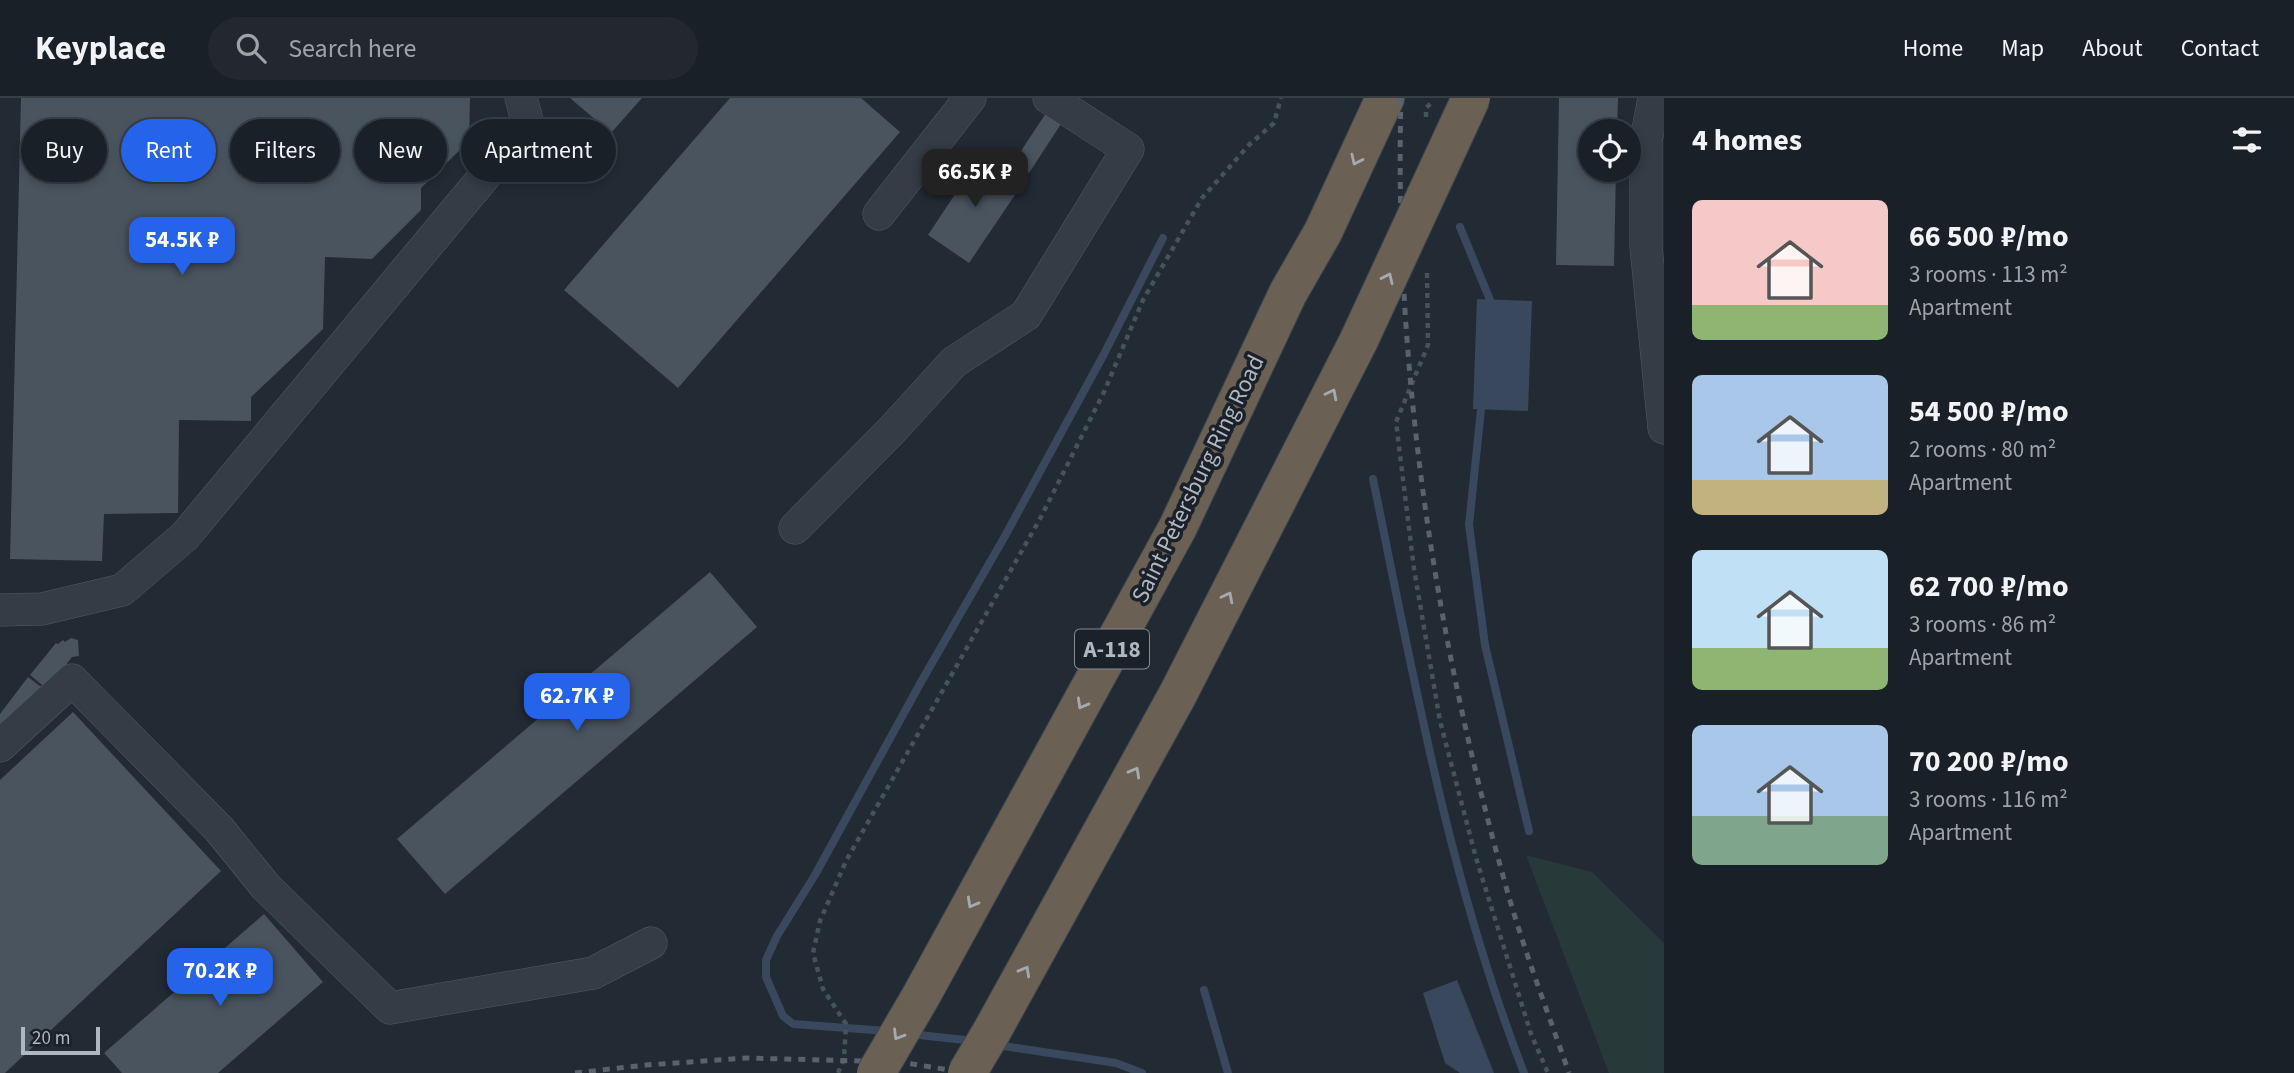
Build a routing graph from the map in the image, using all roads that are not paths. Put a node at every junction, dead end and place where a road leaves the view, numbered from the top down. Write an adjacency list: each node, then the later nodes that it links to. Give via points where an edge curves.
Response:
1 (521, 98): 10 (lane, via 528,124 185,536 122,590 42,609)
2 (970, 98): 7 (lane)
3 (1049, 98): 9 (lane, via 1128,149 1026,315 954,362)
4 (1385, 98): 13 (highway, Saint Petersburg Ring Road / А-118, one-way to 13, bridge, via 1170,544)
5 (1471, 98): 14 (highway, one-way to 5, bridge, via 1185,682 1359,340)
6 (1654, 98): 8 (lane, via 1646,141 1646,246)
7 (878, 214)
8 (1664, 427)
9 (795, 528)
10 (0, 610)
11 (0, 746): 12 (lane, via 72,680 219,829 266,887 390,1008 593,973)
12 (652, 943)
13 (876, 1073)
14 (967, 1073)

